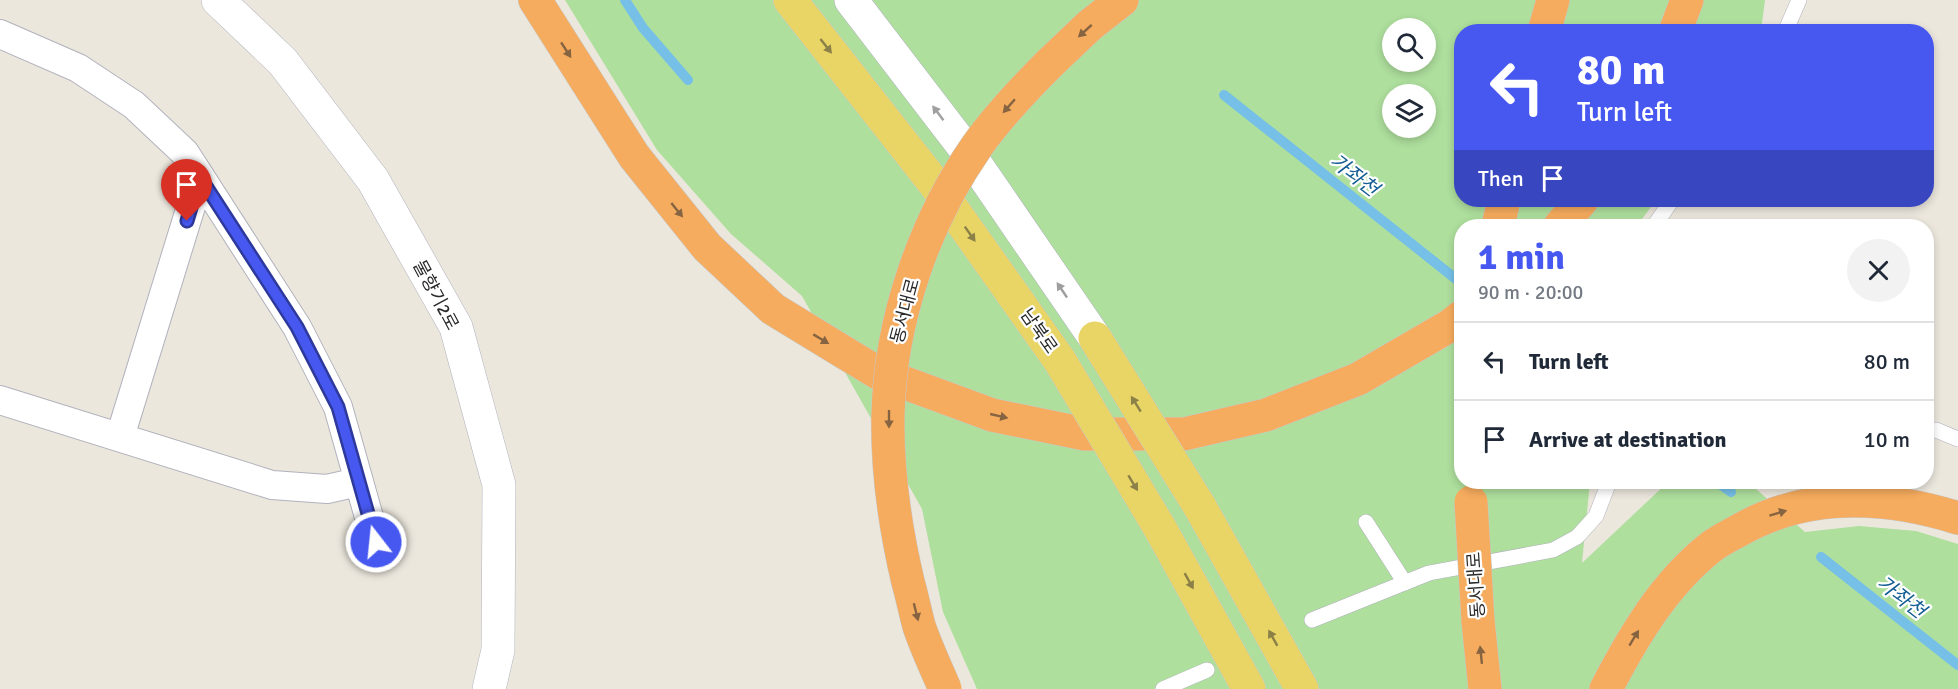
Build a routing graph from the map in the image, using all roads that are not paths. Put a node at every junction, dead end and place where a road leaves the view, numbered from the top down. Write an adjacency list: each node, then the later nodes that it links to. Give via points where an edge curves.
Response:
1 (218, 0): 31 (street, 물향기2로, via 283,62 373,180 456,327 499,485 498,650)
2 (535, 0): 16 (highway, one-way to 16, via 634,156 707,247 773,309 878,373 992,415 1085,434 1184,434 1266,415 1358,379)
3 (790, 0): 34 (main road, 남북로, one-way to 34, bridge, via 934,183 1060,361 1161,530)
4 (851, 0): 17 (street, one-way to 4, via 966,150)
5 (1122, 0): 32 (highway, 동서대로, one-way to 32, bridge, via 1049,64 1006,108 977,146 950,190 925,243 906,299 894,355 888,414 890,474 900,546 919,626)
6 (1553, 0): 9 (highway)
7 (1687, 0): 10 (highway)
8 (1799, 0): 11 (lane)
9 (1546, 24)
10 (1678, 24)
11 (1788, 24)
12 (0, 34): 13 (street, via 78,68 134,105 184,153)
13 (200, 177): 20 (street); 22 (street, via 297,327 338,407)
14 (1576, 207): 15 (highway)
15 (1566, 219)
16 (1454, 323)
17 (1095, 338): 35 (main road, one-way to 17, bridge, via 1200,507)
18 (0, 400): 20 (street)
19 (1934, 430): 21 (lane)
20 (120, 437): 22 (street, via 272,485 327,489)
21 (1958, 439)
22 (358, 482): 27 (street)
23 (1606, 489): 28 (lane, via 1596,516 1577,537 1553,550 1429,573)
24 (1471, 492): 36 (highway, 동서대로, one-way to 24, bridge)
25 (1958, 518): 37 (highway, one-way to 25, via 1635,636 1669,588 1711,546 1757,520 1809,504 1864,499 1924,507)
26 (1366, 522): 28 (lane)
27 (376, 542)
28 (1405, 583): 29 (lane)
29 (1312, 620)
30 (1207, 670): 33 (lane)
31 (489, 689)
32 (945, 689)
33 (1163, 689)
34 (1249, 689)
35 (1302, 689)
36 (1485, 689)
37 (1606, 689)

